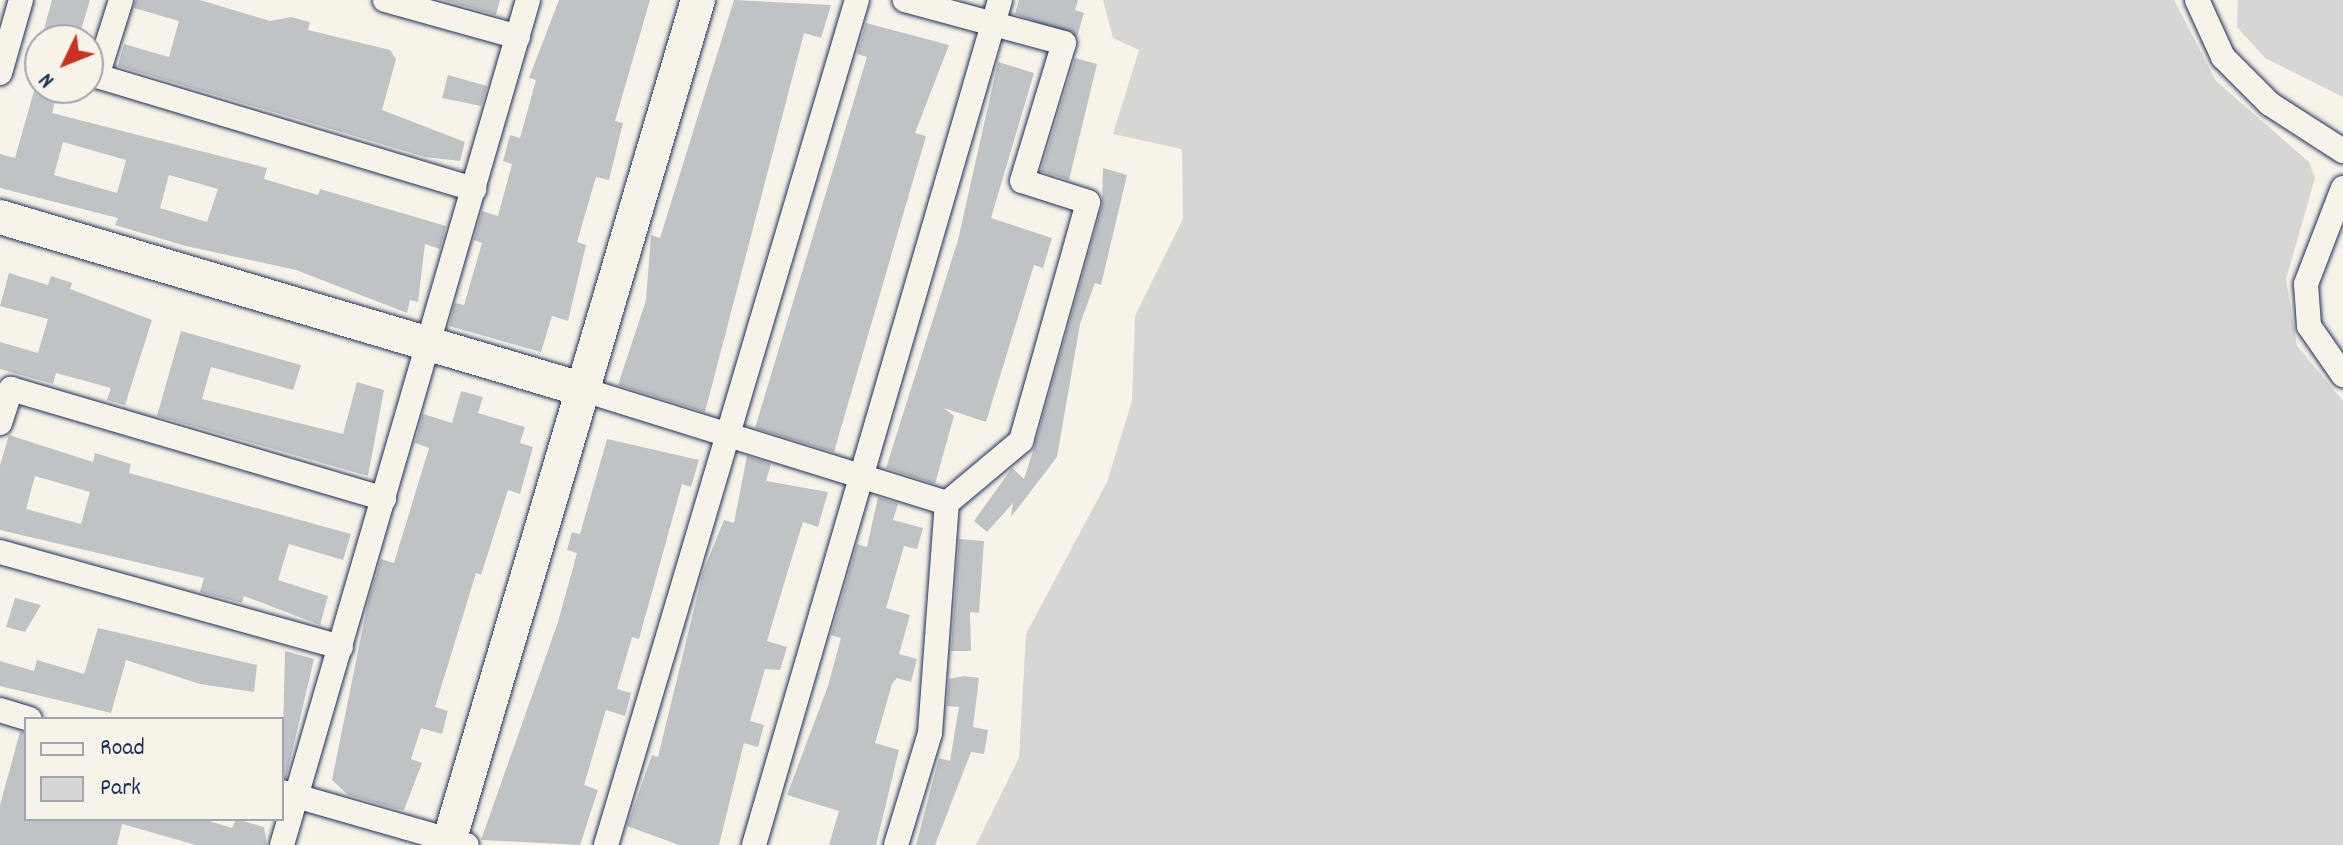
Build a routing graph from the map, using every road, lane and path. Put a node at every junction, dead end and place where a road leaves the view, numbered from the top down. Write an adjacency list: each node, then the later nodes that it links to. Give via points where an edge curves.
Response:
1 (21, 0): 12 (street)
2 (121, 0): 15 (street, via 97,76)
3 (385, 0): 11 (street)
4 (528, 0): 11 (street)
5 (698, 0): 19 (street)
6 (857, 0): 21 (street)
7 (905, 0): 10 (street)
8 (1000, 0): 10 (street)
9 (2197, 0): 13 (street, via 2223,57 2270,104)
10 (993, 24): 22 (street); 24 (street, via 1064,43 1022,181 1088,202 1021,441)
11 (518, 37): 15 (street)
12 (0, 73)
13 (2343, 151)
14 (2343, 188): 18 (street, via 2306,284 2309,326)
15 (474, 189): 17 (street)
16 (0, 217): 17 (street)
17 (430, 344): 19 (street); 23 (street)
18 (2343, 375)
19 (581, 389): 21 (street); 30 (street)
20 (0, 423): 23 (street, via 11,389)
21 (729, 433): 22 (street); 32 (street)
22 (863, 472): 24 (street); 33 (street)
23 (384, 499): 26 (street)
24 (947, 503): 34 (street, via 930,733)
25 (0, 552): 26 (street)
26 (341, 647): 29 (street)
27 (0, 710): 28 (street)
28 (24, 717)
29 (289, 794): 30 (street); 31 (street)
30 (455, 843)
31 (282, 845)
32 (606, 845)
33 (754, 845)
34 (896, 845)

